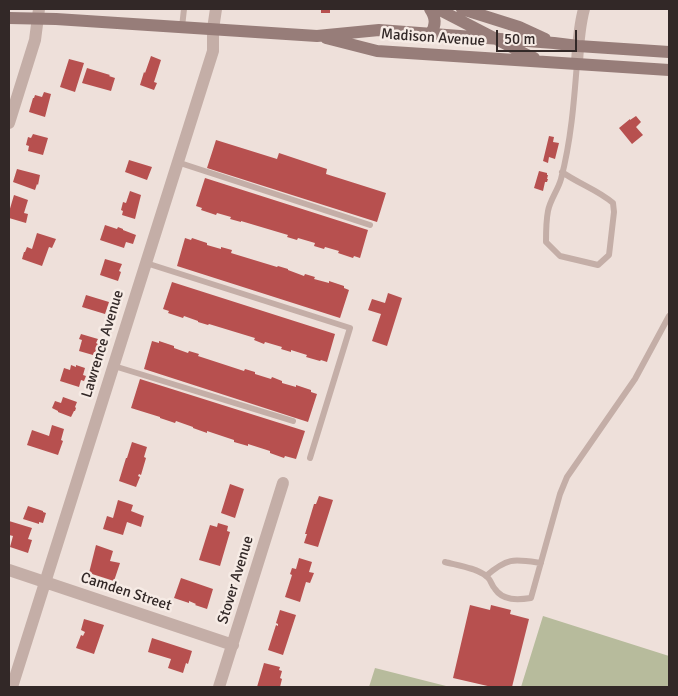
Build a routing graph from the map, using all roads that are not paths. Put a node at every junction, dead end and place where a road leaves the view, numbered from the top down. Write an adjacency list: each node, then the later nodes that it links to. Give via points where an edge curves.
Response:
1 (184, 9): 9 (lane)
2 (216, 9): 10 (street, Lawrence Avenue)
3 (430, 9): 11 (main road, via 435,20)
4 (438, 9): 13 (main road)
5 (462, 9): 14 (main road, via 519,27)
6 (584, 9): 15 (street)
7 (39, 14): 8 (main road, Madison Avenue); 9 (main road, Madison Avenue); 20 (street, via 35,40)
8 (9, 18)
9 (182, 27): 10 (main road, Madison Avenue)
10 (213, 29): 12 (main road, Madison Avenue); 21 (street, Lawrence Avenue, via 213,51)
11 (431, 34): 12 (main road, Madison Avenue, via 379,30); 13 (main road, Madison Avenue)
12 (317, 36): 17 (main road, Madison Avenue, via 377,51)
13 (497, 38): 14 (main road, Madison Avenue); 17 (main road, via 527,56)
14 (554, 43): 15 (main road, Madison Avenue)
15 (578, 46): 16 (main road, Madison Avenue); 18 (street)
16 (669, 52)
17 (545, 62): 18 (main road, Madison Avenue)
18 (577, 64): 19 (main road, Madison Avenue); 22 (lane)
19 (669, 70)
20 (9, 123)
21 (178, 162): 23 (lane); 24 (street, Lawrence Avenue)
22 (562, 172): 22 (lane, via 548,210 546,242 560,256 598,265 609,254 613,203)
23 (370, 225)
24 (146, 263): 26 (street, Lawrence Avenue); 28 (lane, via 350,328)
25 (669, 316): 31 (lane, via 635,379 567,477)
26 (114, 366): 27 (lane); 34 (street, Lawrence Avenue)
27 (293, 421)
28 (310, 458)
29 (283, 483): 35 (street, Stover Avenue)
30 (445, 562): 33 (lane)
31 (541, 563): 33 (lane, via 512,560); 33 (lane, via 531,598 503,597)
32 (9, 570): 34 (street, Camden Street)
33 (486, 576)
34 (45, 583): 35 (street, Camden Street); 36 (street, Lawrence Avenue)
35 (233, 645): 37 (street, Stover Avenue)
36 (12, 687)
37 (219, 687)

